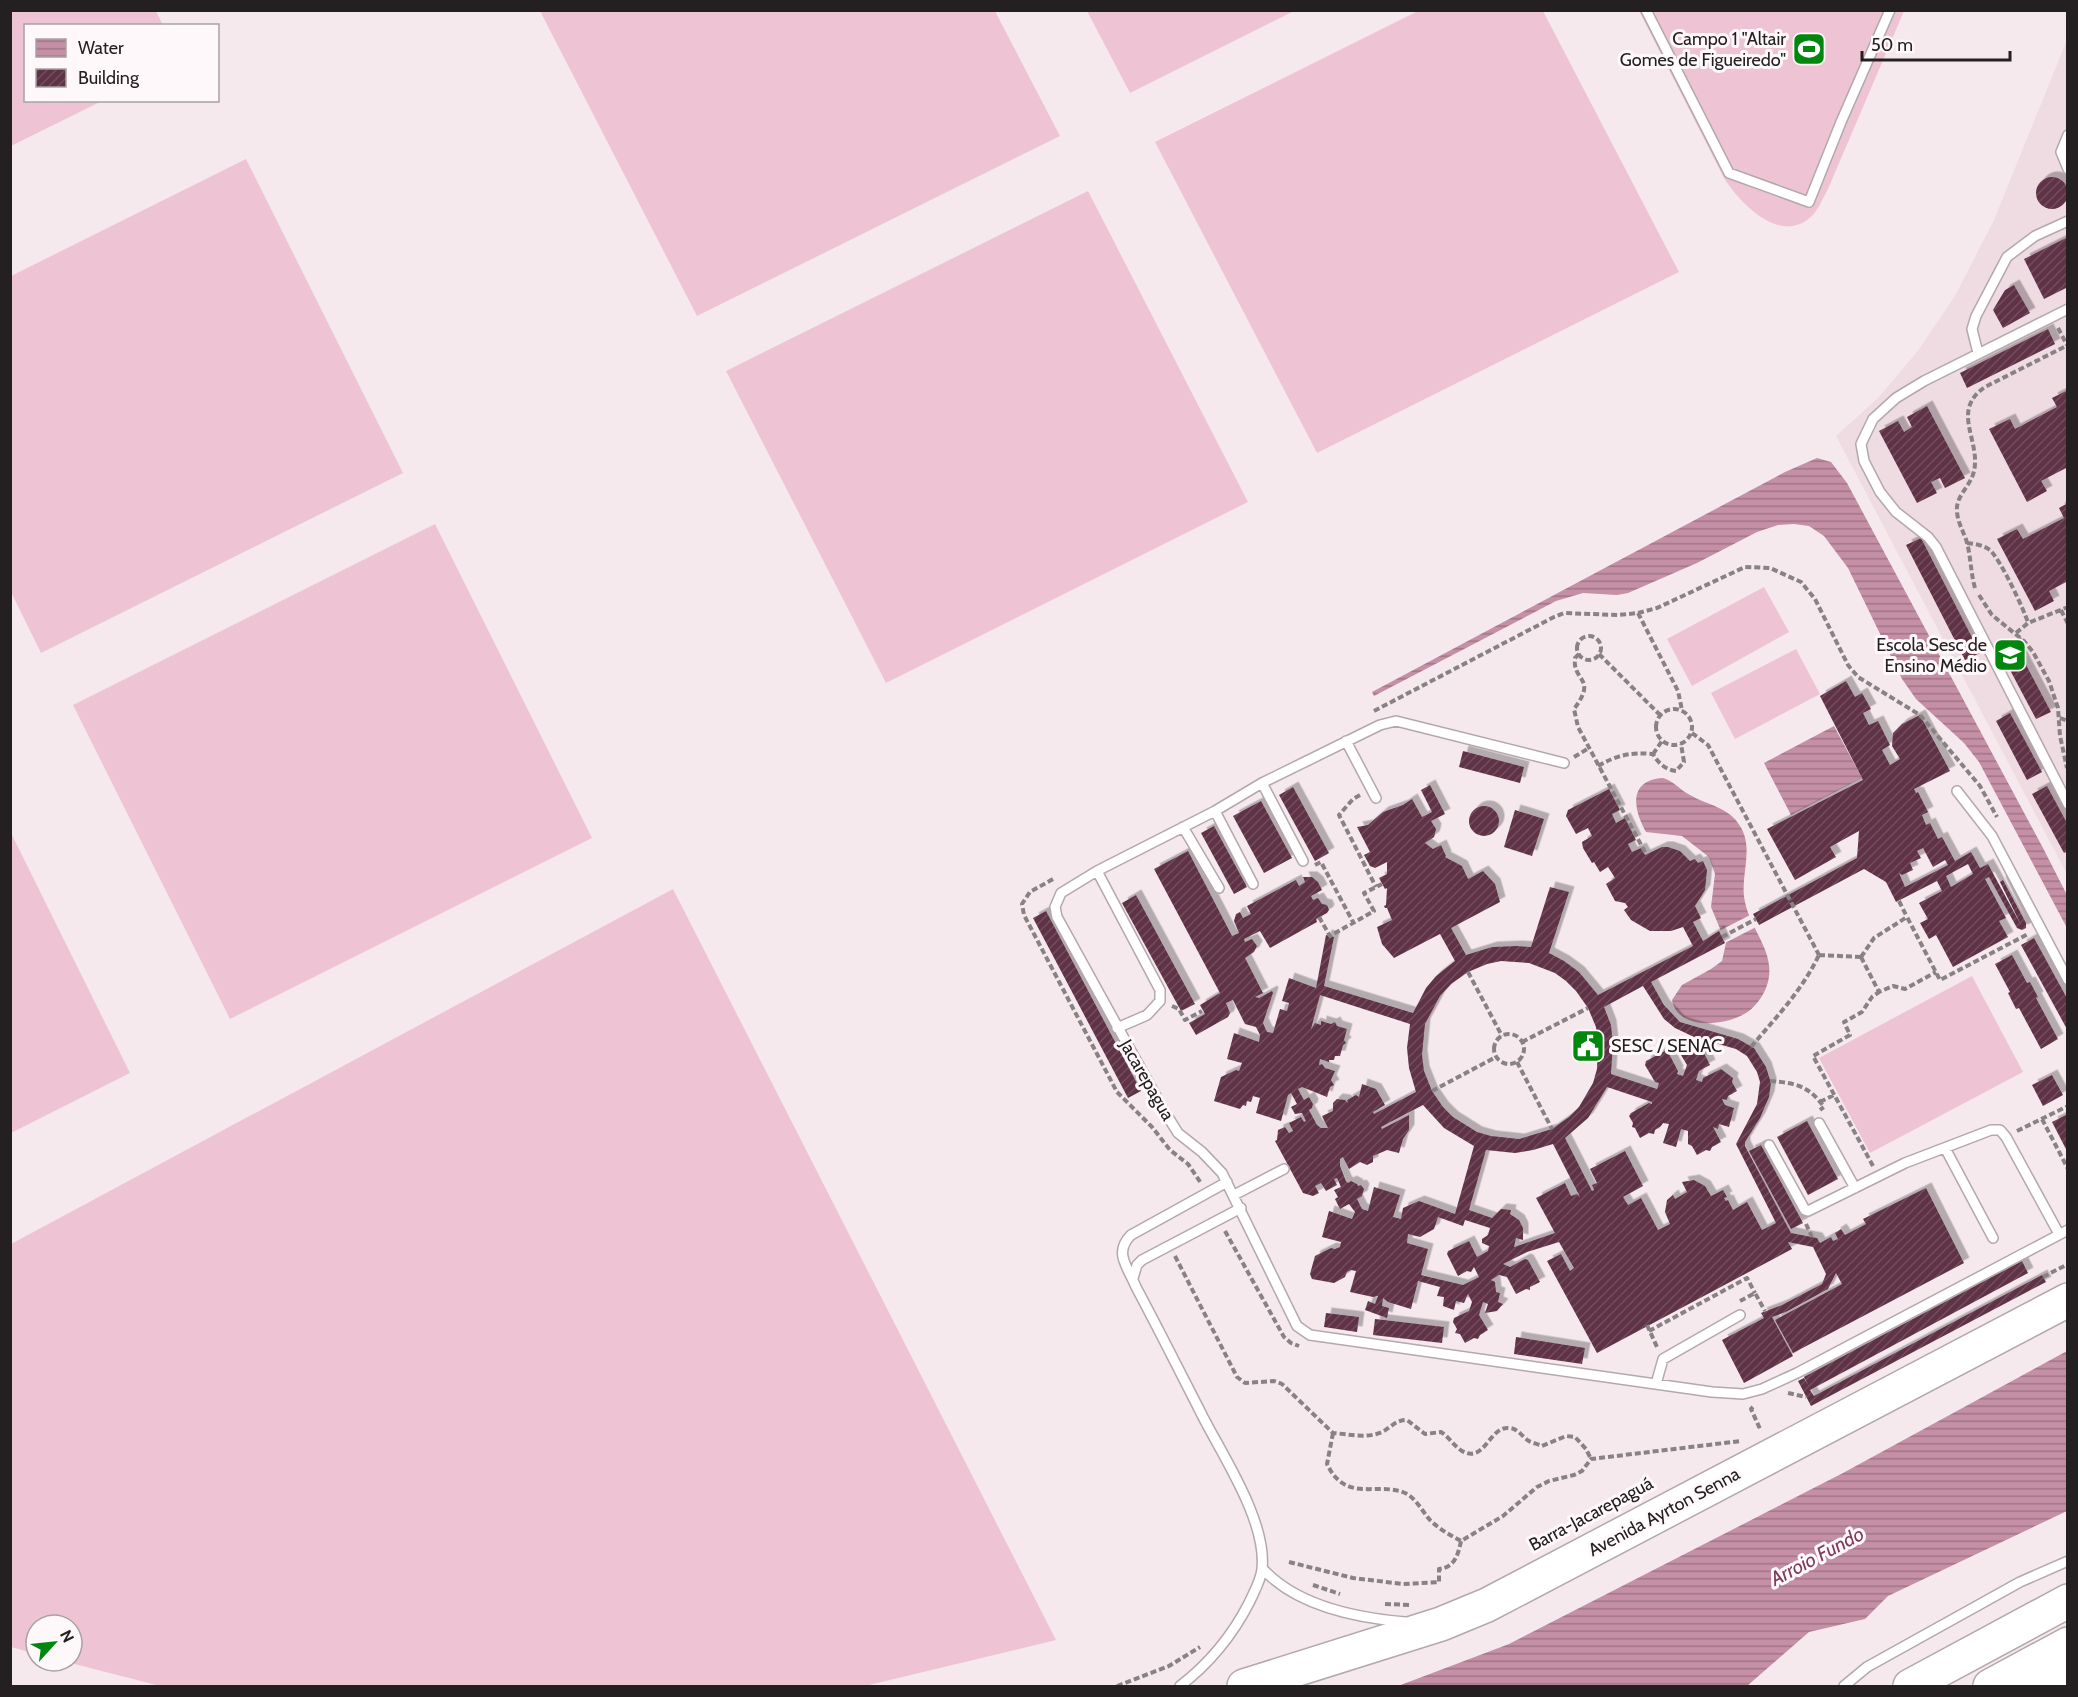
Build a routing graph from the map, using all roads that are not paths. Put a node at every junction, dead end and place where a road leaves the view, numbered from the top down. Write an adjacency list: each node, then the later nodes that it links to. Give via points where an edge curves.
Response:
1 (1646, 10): 2 (lane, via 1729,172 1809,202)
2 (1890, 10)
3 (2067, 135): 4 (lane, via 2061,152)
4 (2067, 169)
5 (2067, 221): 7 (lane, via 2035,236 2007,257 1972,329)
6 (2067, 309): 7 (lane)
7 (1978, 353): 13 (lane, via 1896,398 1873,419 1862,444 1864,461 1896,512 1936,547)
8 (1346, 741): 9 (lane, via 1396,722); 10 (lane); 12 (lane)
9 (1564, 763)
10 (1262, 783): 14 (lane); 16 (lane)
11 (1957, 792): 20 (lane, via 1992,836)
12 (1374, 793)
13 (2067, 804)
14 (1215, 811): 15 (lane); 18 (lane)
15 (1182, 827): 17 (lane); 19 (lane)
16 (1303, 861)
17 (1097, 871): 21 (lane, Jacarepagua, via 1060,893 1055,907); 21 (lane, via 1160,990 1161,1001 1147,1015)
18 (1253, 884)
19 (1219, 888)
20 (2067, 980)
21 (1117, 1028): 26 (lane, Jacarepagua, via 1178,1132 1208,1157)
22 (1819, 1123): 27 (lane)
23 (1769, 1145): 27 (lane, via 1805,1210 1813,1210)
24 (1945, 1148): 27 (lane); 30 (lane, via 1990,1130 2000,1130); 31 (lane)
25 (1284, 1169): 28 (lane)
26 (1227, 1182): 28 (lane, Jacarepagua); 32 (lane, via 1123,1243 1121,1251)
27 (1856, 1188)
28 (1234, 1196): 29 (lane, Jacarepagua)
29 (1241, 1208): 32 (lane, via 1139,1263); 35 (lane, Jacarepagua, via 1298,1326 1310,1335)
30 (2063, 1232): 35 (lane, Jacarepagua, via 1762,1389 1743,1394)
31 (1993, 1238)
32 (1133, 1278): 37 (lane, via 1248,1506 1258,1530)
33 (2067, 1300): 39 (highway, Avenida Ayrton Senna, via 1487,1605)
34 (1740, 1315): 35 (lane, via 1663,1359)
35 (1656, 1384)
36 (2067, 1561): 44 (lane, via 2020,1582 1868,1667)
37 (1262, 1568): 39 (lane, via 1285,1589 1374,1620); 42 (lane, via 1252,1596 1227,1640)
38 (2067, 1601): 45 (highway)
39 (1430, 1615): 43 (highway, Avenida Ayrton Senna)
40 (2067, 1644): 46 (highway)
41 (2067, 1674): 47 (highway)
42 (1180, 1686)
43 (1244, 1686)
44 (1844, 1686)
45 (1910, 1686)
46 (1990, 1686)
47 (2043, 1686)

